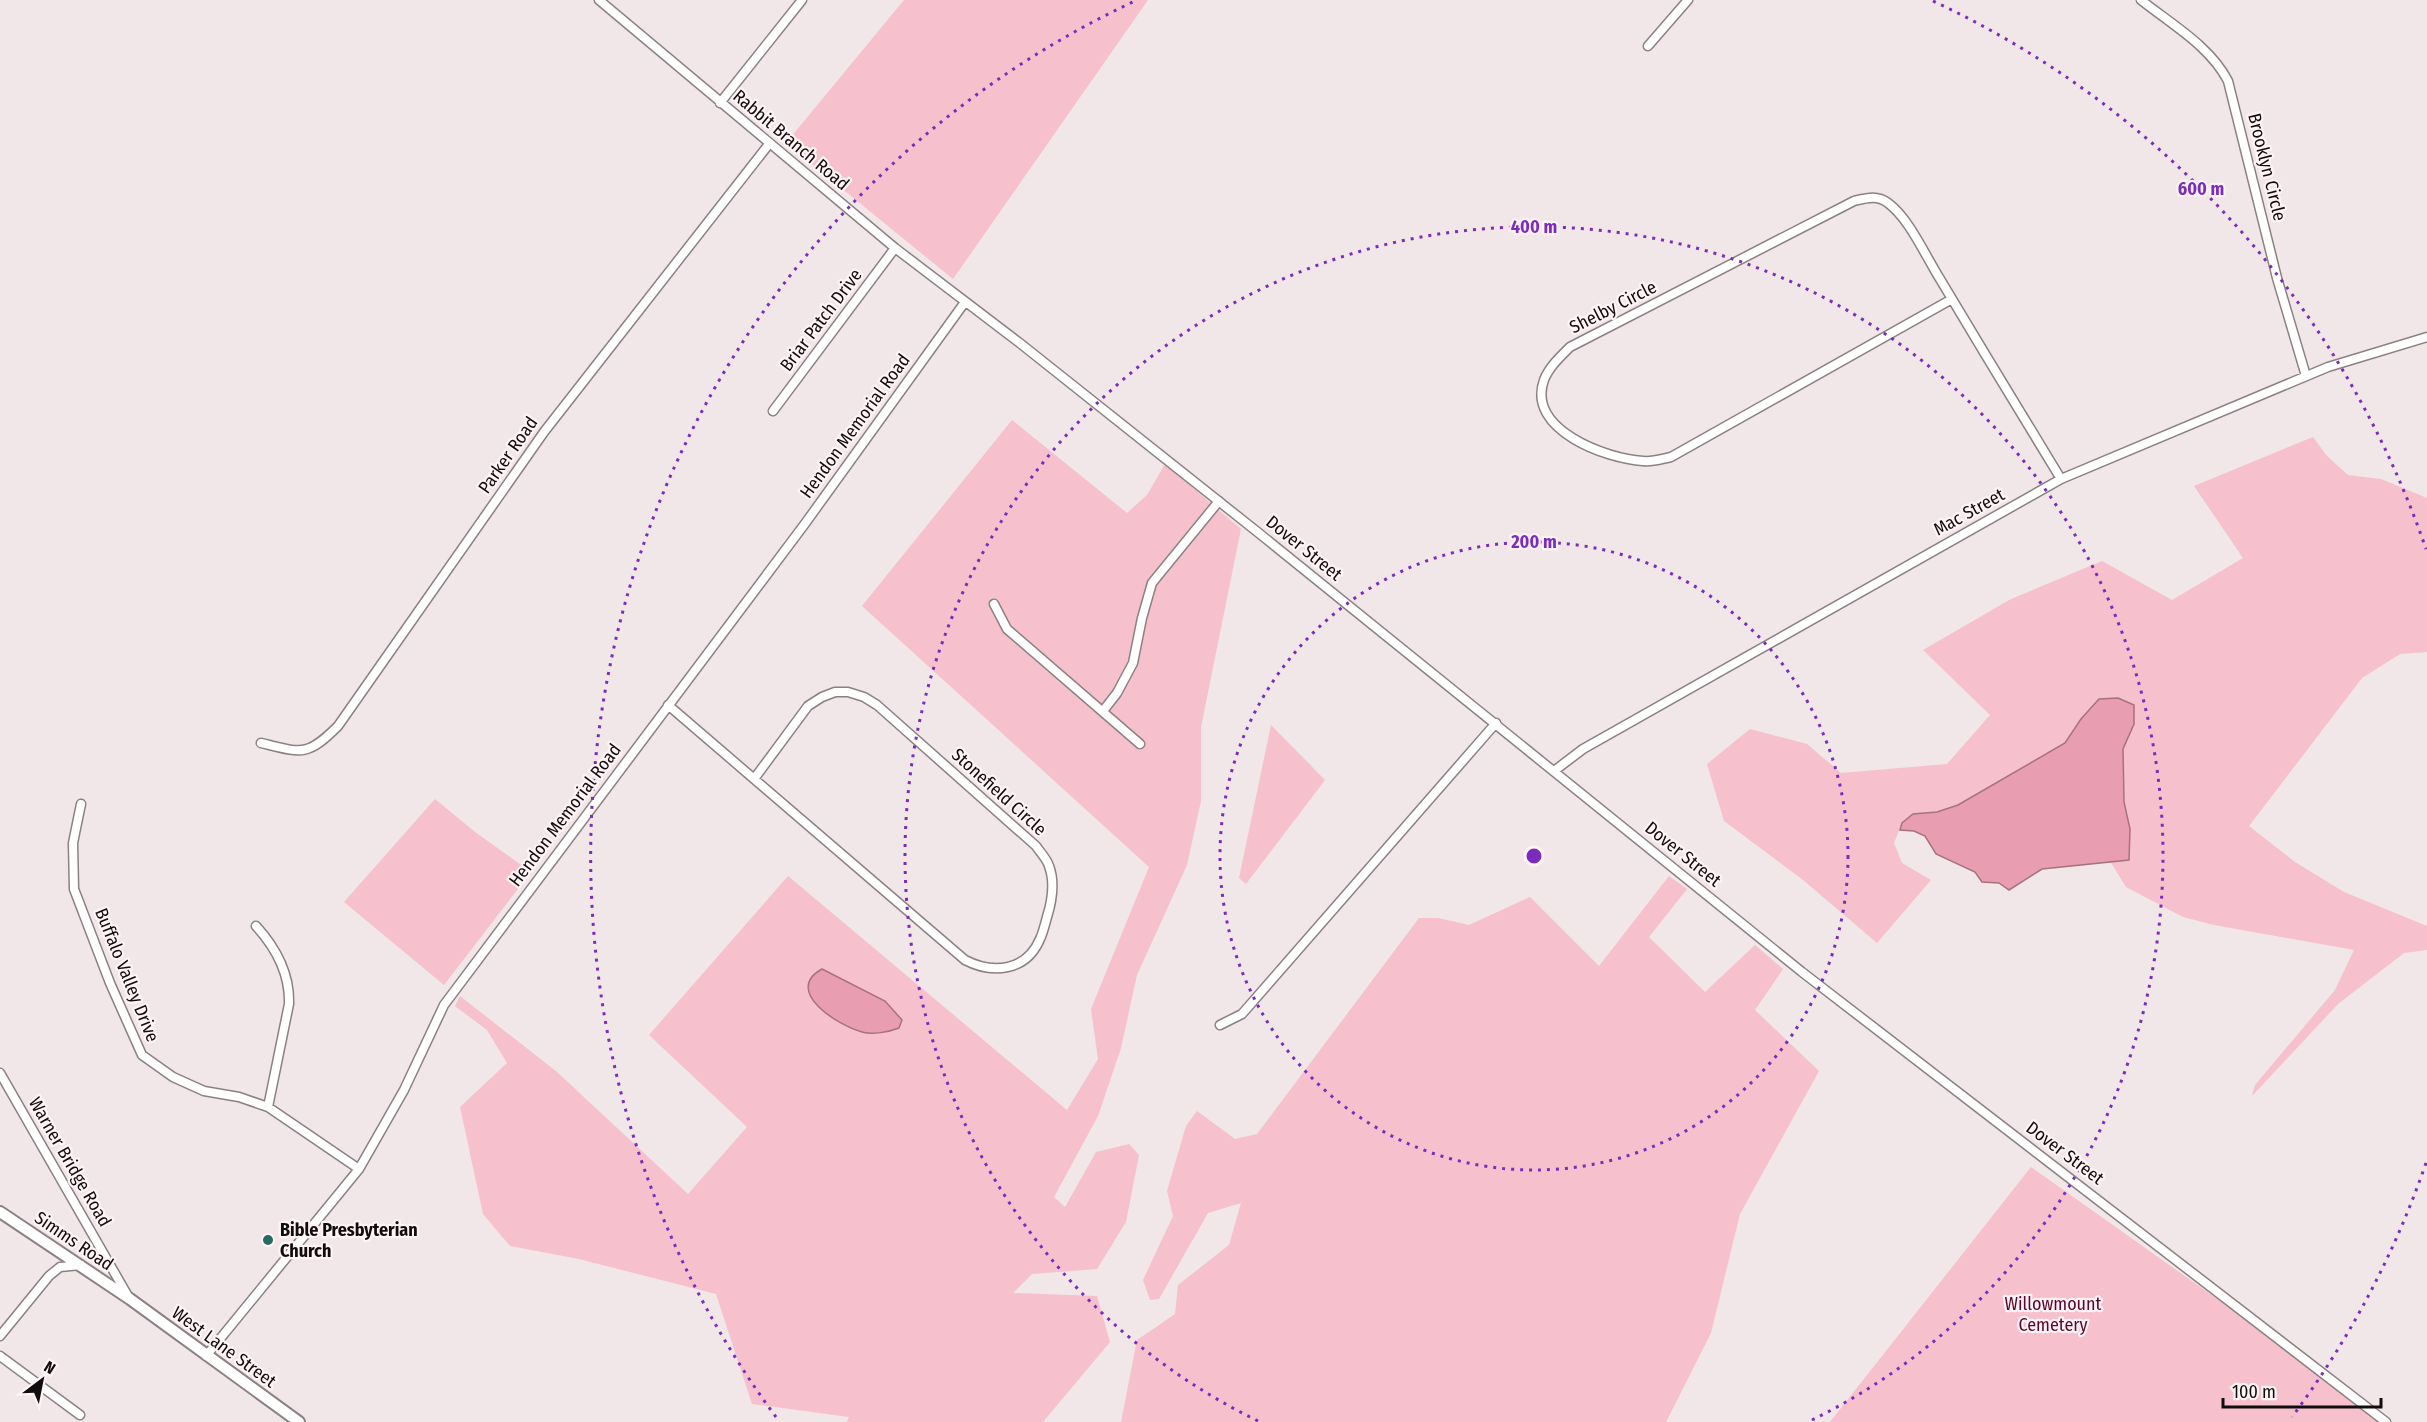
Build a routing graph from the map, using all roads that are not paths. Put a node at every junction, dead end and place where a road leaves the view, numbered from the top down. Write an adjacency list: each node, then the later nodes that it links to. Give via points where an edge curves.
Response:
1 (599, 0): 6 (street, Rabbit Branch Road)
2 (802, 0): 6 (street)
3 (1688, 0): 5 (street)
4 (2141, 0): 12 (street, Brooklyn Circle, via 2210,55 2228,81)
5 (1648, 46)
6 (720, 103): 7 (street, Rabbit Branch Road)
7 (769, 144): 8 (street, Rabbit Branch Road); 20 (street, Parker Road, via 544,432 338,726 307,750 293,751)
8 (895, 248): 10 (street, Rabbit Branch Road); 13 (street, Briar Patch Drive)
9 (1952, 299): 9 (street, Shelby Circle, via 1671,457 1655,461 1620,458 1564,434 1550,419 1543,401 1544,381 1570,347 1854,201 1869,197 1890,204 1902,217); 14 (street, Shelby Circle)
10 (965, 302): 15 (street, Dover Street); 17 (street, Hendon Memorial Road)
11 (2427, 337): 12 (street, Mac Street)
12 (2306, 376): 14 (street, Mac Street)
13 (773, 411)
14 (2061, 479): 22 (street, Mac Street, via 1583,749)
15 (1219, 501): 18 (street, via 1152,583 1133,663); 19 (street, Dover Street)
16 (994, 604): 18 (street, via 1007,629)
17 (668, 705): 23 (street, Stonefield Circle); 29 (street, Hendon Memorial Road, via 444,1005 404,1090)
18 (1103, 711): 21 (street)
19 (1496, 723): 22 (street, Dover Street); 26 (street, via 1242,1014)
20 (261, 743)
21 (1140, 744)
22 (1554, 771): 38 (street, Dover Street, via 1802,972)
23 (754, 779): 23 (street, Stonefield Circle, via 965,960 994,970 1011,968 1040,941 1052,880 1049,865 1036,846 864,697 835,692 808,706)
24 (81, 804): 28 (street, Buffalo Valley Drive, via 73,843 74,889 142,1055 173,1077 204,1091)
25 (256, 926): 28 (street, via 272,944 289,991)
26 (1220, 1025)
27 (0, 1073): 32 (street, Warner Bridge Road)
28 (267, 1107): 29 (street, Buffalo Valley Drive)
29 (359, 1169): 35 (street, Hendon Memorial Road)
30 (0, 1212): 31 (street, Simms Road)
31 (81, 1265): 32 (street, Simms Road); 33 (street, via 60,1267 49,1276)
32 (130, 1299): 35 (street, West Lane Street)
33 (0, 1336)
34 (0, 1356): 36 (street)
35 (206, 1356): 37 (street, West Lane Street)
36 (80, 1415)
37 (299, 1422)
38 (2386, 1422)

